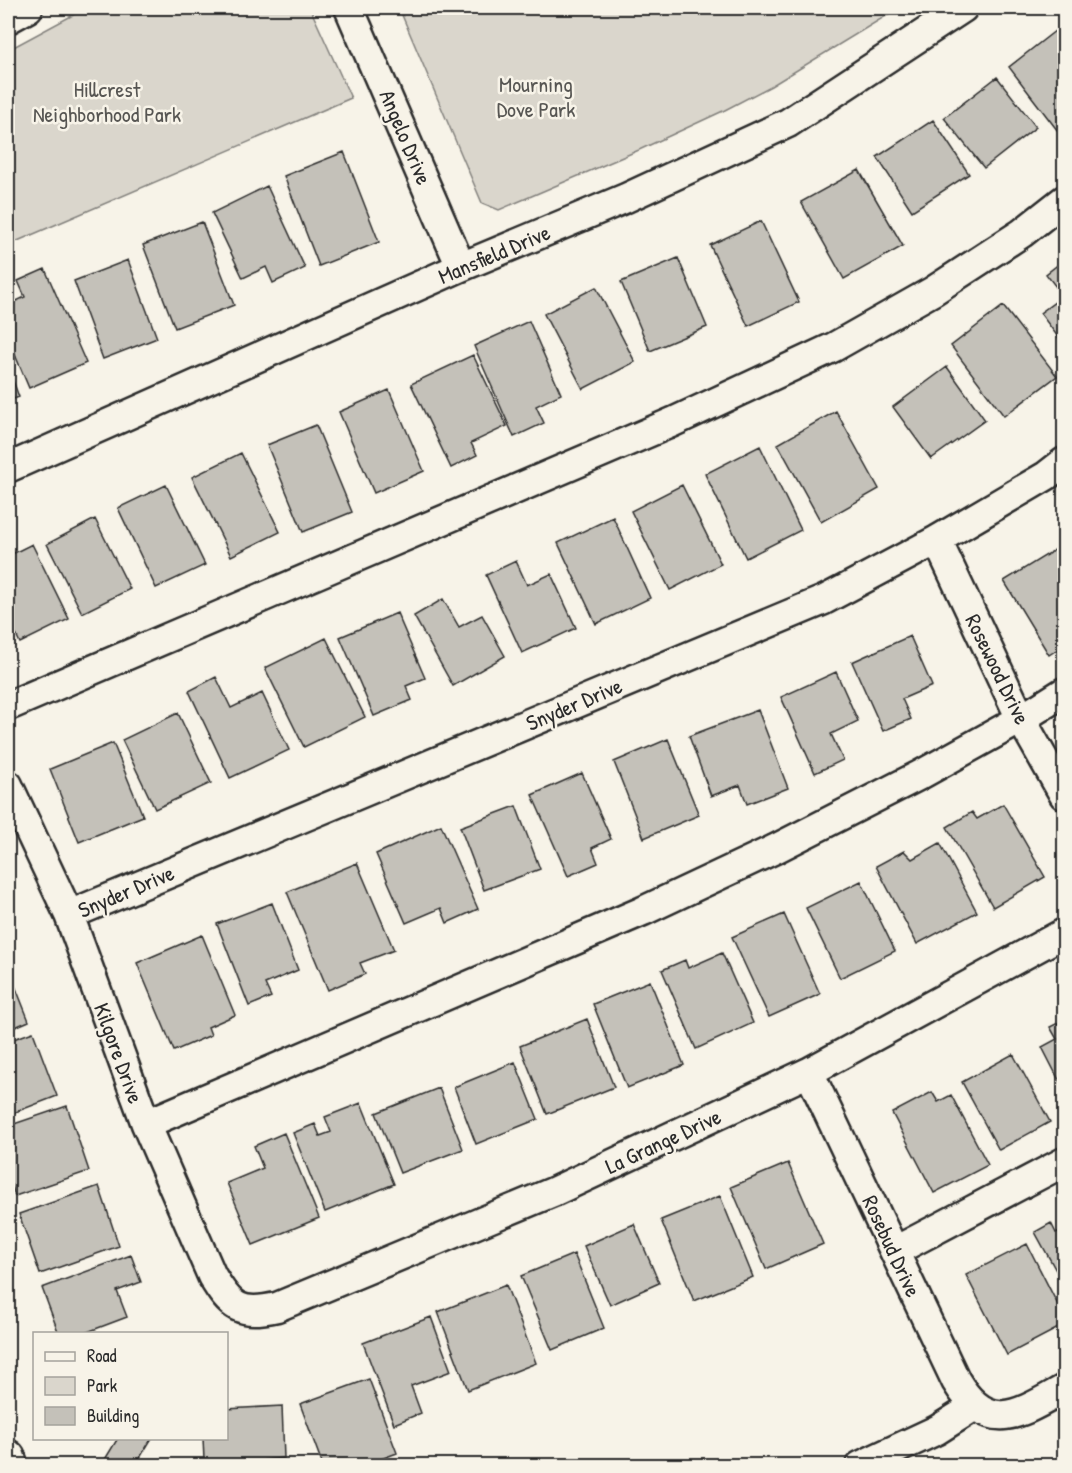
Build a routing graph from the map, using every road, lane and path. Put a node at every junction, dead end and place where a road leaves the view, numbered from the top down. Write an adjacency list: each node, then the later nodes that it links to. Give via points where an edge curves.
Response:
1 (28, 8): 4 (street)
2 (349, 8): 6 (street, Angelo Drive)
3 (963, 8): 6 (street, Mansfield Drive, via 788,123 627,198)
4 (8, 19)
5 (1065, 200): 11 (street, via 933,291 823,352 673,422)
6 (461, 267): 8 (street, Mansfield Drive)
7 (1065, 462): 9 (street, Snyder Drive)
8 (8, 468)
9 (937, 540): 12 (street, Rosewood Drive); 15 (street, Snyder Drive, via 824,600)
10 (1065, 692): 12 (street)
11 (8, 706)
12 (1022, 719): 14 (street, Rosewood Drive); 18 (street, via 786,844 644,911)
13 (8, 785): 15 (street, Kilgore Drive)
14 (1065, 795)
15 (69, 915): 18 (street, Kilgore Drive)
16 (1065, 933): 17 (street, La Grange Drive)
17 (809, 1072): 20 (street, Rosebud Drive); 21 (street, La Grange Drive, via 542,1197 277,1306)
18 (146, 1124): 21 (street, Kilgore Drive, via 212,1276 231,1303)
19 (1065, 1162): 20 (street)
20 (895, 1251): 23 (street, Rosebud Drive, via 956,1381)
21 (245, 1310)
22 (1065, 1389): 23 (street, via 1012,1414)
23 (979, 1410): 26 (street)
24 (8, 1457): 25 (main road)
25 (11, 1466)
26 (861, 1466)

